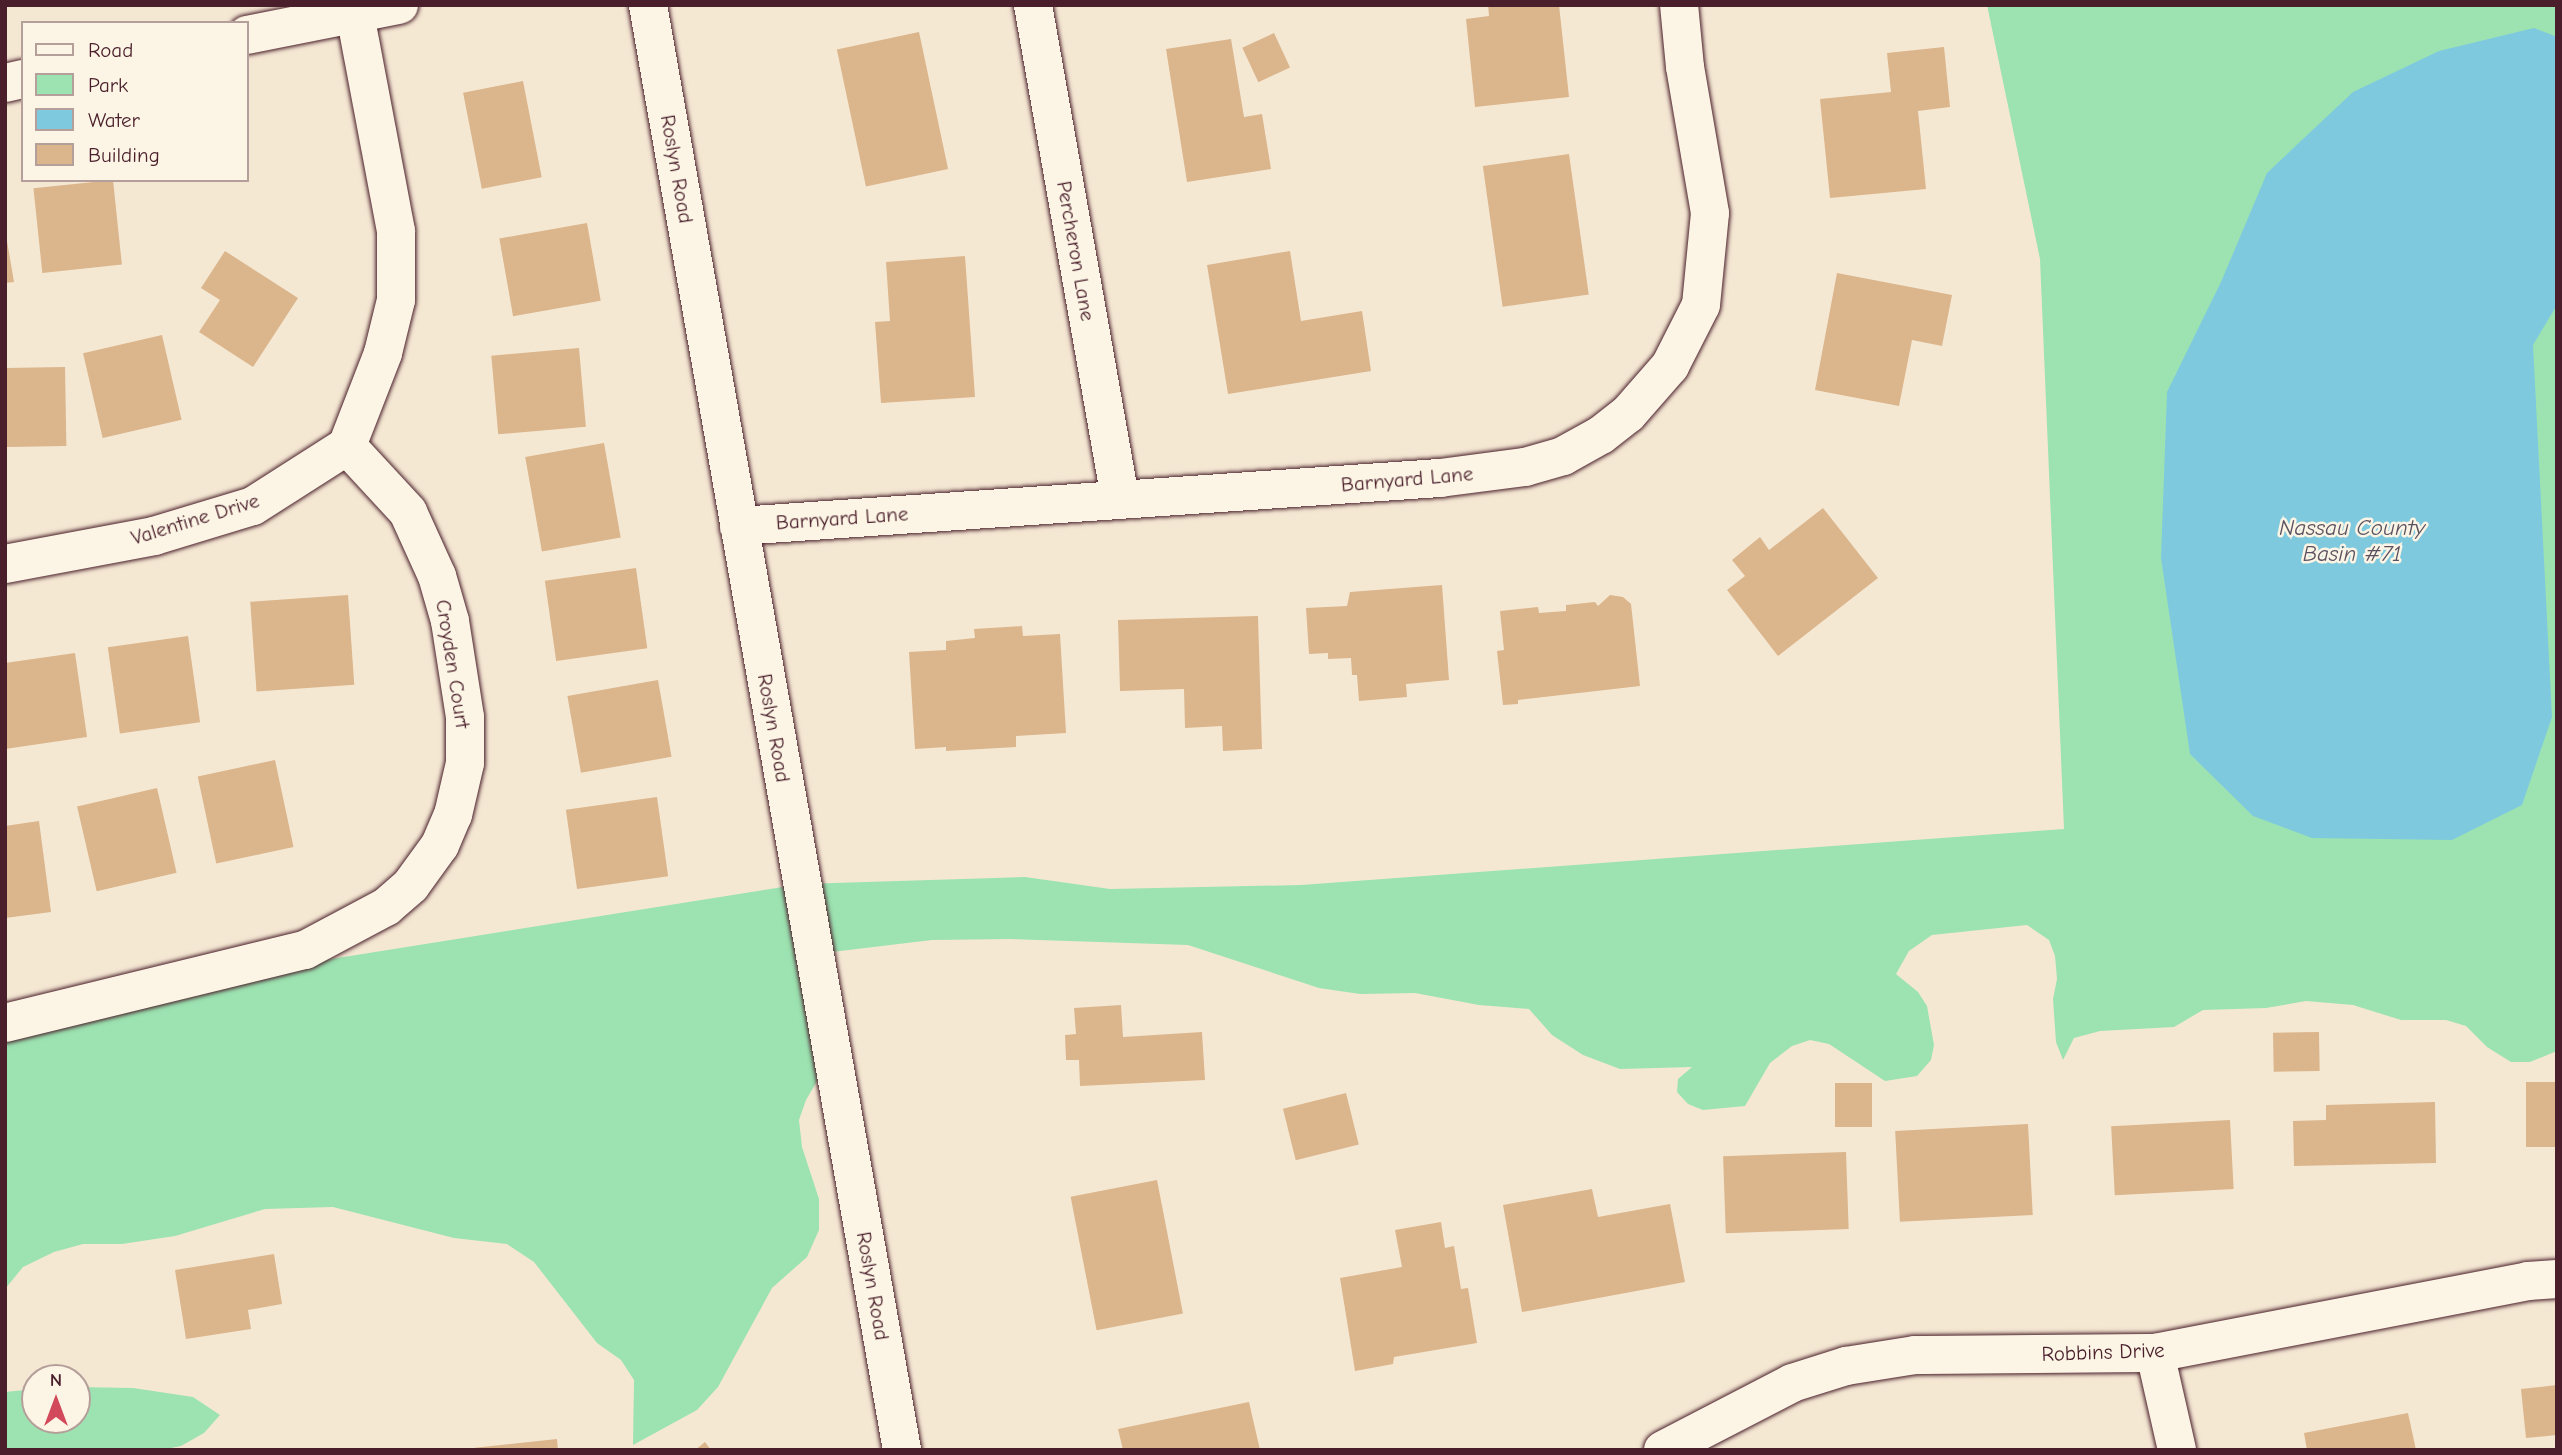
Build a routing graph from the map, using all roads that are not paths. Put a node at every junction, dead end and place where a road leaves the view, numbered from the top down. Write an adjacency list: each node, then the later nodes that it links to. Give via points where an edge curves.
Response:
1 (400, 5): 5 (street)
2 (648, 5): 9 (street, Roslyn Road)
3 (1032, 5): 8 (street, Percheron Lane)
4 (1679, 5): 8 (street, Barnyard Lane, via 1710,213 1701,305 1670,366 1628,414 1563,456 1525,467 1440,478)
5 (355, 14): 6 (street); 7 (street, via 396,230 396,300 383,353)
6 (248, 35)
7 (346, 446): 10 (street, Valentine Drive, via 253,506 154,536); 11 (street, Croyden Court, via 408,512 437,576 450,621 465,717 465,763 453,815 440,845 411,885 386,907 305,950)
8 (1120, 498): 9 (street, Barnyard Lane)
9 (739, 526): 14 (street, Roslyn Road)
10 (5, 564)
11 (5, 1023)
12 (2557, 1279): 13 (street, Robbins Drive)
13 (2155, 1353): 15 (street, Robbins Drive, via 1915,1354 1846,1366 1792,1383); 16 (street)
14 (902, 1450)
15 (1663, 1450)
16 (2176, 1450)

